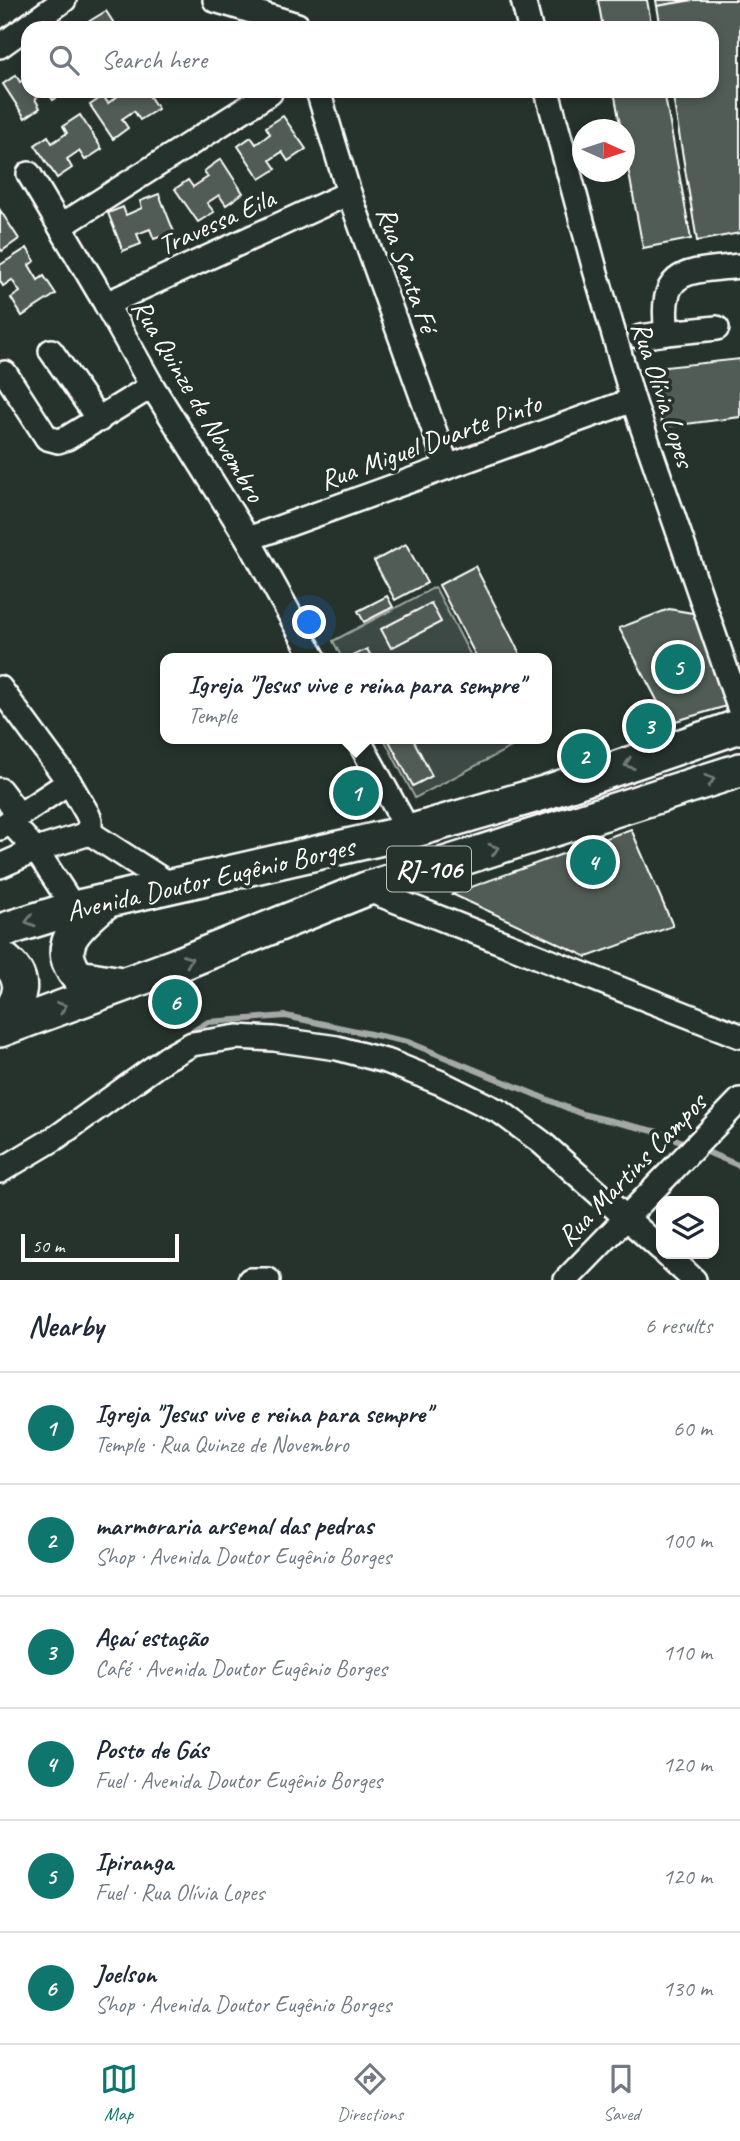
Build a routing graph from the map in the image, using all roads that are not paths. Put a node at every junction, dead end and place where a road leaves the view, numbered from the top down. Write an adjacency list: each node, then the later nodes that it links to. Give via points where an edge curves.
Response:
1 (64, 0): 4 (street)
2 (215, 0): 5 (street)
3 (523, 0): 6 (street)
4 (35, 21)
5 (280, 21)
6 (528, 21)
7 (21, 31): 8 (street)
8 (0, 46)
9 (262, 98): 14 (street)
10 (320, 98): 13 (street, Rua Santa Fé)
11 (549, 98): 23 (street, Rua Olívia Lopes)
12 (29, 174): 14 (street, Rua Quinze de Novembro)
13 (349, 193): 16 (street, Travessa Eila); 25 (street, Rua Santa Fé)
14 (61, 226): 16 (street, Rua Quinze de Novembro)
15 (740, 266): 18 (street, via 680,277 666,296)
16 (106, 304): 22 (street, Rua Quinze de Novembro)
17 (717, 328): 18 (street)
18 (667, 333): 19 (street)
19 (640, 337)
20 (51, 351): 24 (street)
21 (5, 373): 24 (street, via 47,438 67,438)
22 (152, 386): 24 (street); 26 (street, Rua Quinze de Novembro)
23 (633, 400): 25 (street, Rua Miguel Duarte Pinto); 29 (street, Rua Olívia Lopes)
24 (99, 420)
25 (447, 466): 26 (street, Rua Miguel Duarte Pinto)
26 (248, 539): 27 (street, Rua Quinze de Novembro)
27 (311, 653)
28 (0, 688): 33 (street)
29 (740, 710)
30 (740, 726): 36 (highway, Avenida Doutor Eugênio Borges / RJ-106, one-way to 36, via 544,793)
31 (361, 744): 36 (street)
32 (740, 770): 41 (highway, Avenida Doutor Eugênio Borges / RJ-106, one-way to 32)
33 (69, 782): 35 (street); 37 (street, via 90,820)
34 (0, 790): 35 (street)
35 (9, 822): 38 (street)
36 (409, 832): 40 (highway, Avenida Doutor Eugênio Borges / RJ-106)
37 (90, 833): 38 (street); 40 (street)
38 (36, 850): 39 (street); 43 (street)
39 (0, 866)
40 (172, 886): 42 (highway, Avenida Doutor Eugênio Borges / RJ-106)
41 (366, 889): 46 (highway, Avenida Doutor Eugênio Borges / RJ-106, one-way to 41); 49 (street)
42 (106, 901): 43 (highway, Avenida Doutor Eugênio Borges / RJ-106); 46 (highway, via 71,936 66,948 68,965 78,977)
43 (74, 908): 44 (highway, Avenida Doutor Eugênio Borges / RJ-106, one-way to 44)
44 (0, 931)
45 (0, 957): 47 (highway, via 15,972 20,988 14,1009)
46 (124, 985): 48 (highway, Avenida Doutor Eugênio Borges / RJ-106, one-way to 46)
47 (0, 1022)
48 (0, 1030)
49 (740, 1035)
50 (740, 1100): 52 (street, Rua Martins Campos)
51 (0, 1171): 52 (street, via 58,1137 192,1044 237,1037 274,1039 337,1048 389,1062 502,1113)
52 (627, 1217): 53 (street); 57 (street, Rua Martins Campos)
53 (656, 1244)
54 (671, 1259): 58 (street)
55 (250, 1280): 56 (street)
56 (268, 1280)
57 (566, 1280)
58 (694, 1280)

